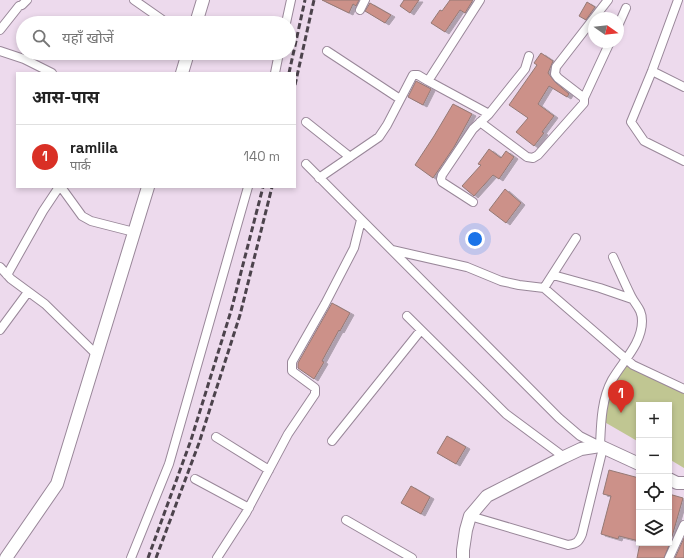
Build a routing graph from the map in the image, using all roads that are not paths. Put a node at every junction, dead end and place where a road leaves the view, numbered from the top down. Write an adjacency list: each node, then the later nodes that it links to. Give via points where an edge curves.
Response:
1 (27, 0): 15 (street)
2 (134, 0): 12 (street)
3 (203, 0): 13 (street)
4 (291, 0): 14 (street)
5 (365, 0): 10 (street)
6 (480, 0): 28 (street)
7 (608, 0): 30 (street, via 556,68 555,74 558,78)
8 (678, 0): 24 (street)
9 (626, 8): 11 (street)
10 (360, 10)
11 (624, 12)
12 (157, 16)
13 (198, 16)
14 (288, 16)
15 (0, 30)
16 (607, 48): 30 (street)
17 (0, 51): 19 (street)
18 (327, 51): 31 (street)
19 (16, 56)
20 (529, 56): 32 (street, via 525,69)
21 (26, 60): 25 (street)
22 (186, 60): 26 (street)
23 (277, 60): 27 (street)
24 (652, 71): 29 (street); 36 (street, via 631,122 644,141)
25 (50, 72)
26 (182, 72)
27 (274, 72)
28 (428, 81): 31 (street, via 413,75); 32 (street)
29 (684, 86)
30 (584, 98): 34 (street, via 584,103 533,158 527,157)
31 (400, 99): 35 (street, via 379,137)
32 (489, 114): 34 (street)
33 (306, 122): 35 (street)
34 (480, 122): 43 (street, via 441,179)
35 (350, 157): 38 (street)
36 (684, 161)
37 (306, 164): 38 (street)
38 (319, 178): 44 (street)
39 (59, 188): 50 (street, via 43,211)
40 (61, 188): 45 (street, via 82,216 91,221)
41 (148, 188): 45 (street)
42 (248, 188): 75 (street, via 169,464)
43 (473, 202)
44 (361, 220): 47 (street); 66 (street, via 354,248 326,304 292,362 292,371 315,388 315,394 288,434)
45 (134, 232): 58 (street)
46 (576, 238): 51 (street)
47 (391, 250): 52 (street, via 467,267 519,285); 63 (street, via 559,418 580,436)
48 (613, 257): 54 (street)
49 (0, 267): 50 (street)
50 (7, 275): 53 (street)
51 (553, 275): 52 (street); 54 (street)
52 (544, 288): 59 (street)
53 (28, 292): 56 (street); 58 (street, via 45,304)
54 (632, 299): 59 (street, via 639,306 641,333)
55 (406, 316): 57 (street)
56 (1, 326)
57 (421, 330): 62 (street); 64 (street, via 506,414)
58 (97, 355): 74 (street, via 57,484)
59 (626, 359): 60 (street, via 633,365); 63 (street, via 611,381 606,396 601,420)
60 (684, 389)
61 (216, 437): 66 (street)
62 (332, 441)
63 (602, 447): 64 (street, via 581,449); 65 (street); 71 (street, via 579,542 568,545)
64 (564, 457): 71 (street, via 487,496)
65 (636, 463)
66 (269, 470): 70 (street)
67 (195, 479): 70 (street)
68 (672, 480): 69 (street)
69 (684, 484)
70 (250, 508): 76 (street)
71 (470, 516): 78 (street)
72 (346, 520): 77 (street)
73 (684, 525): 79 (street)
74 (4, 555)
75 (131, 558)
76 (217, 558)
77 (412, 558)
78 (463, 558)
79 (669, 558)

